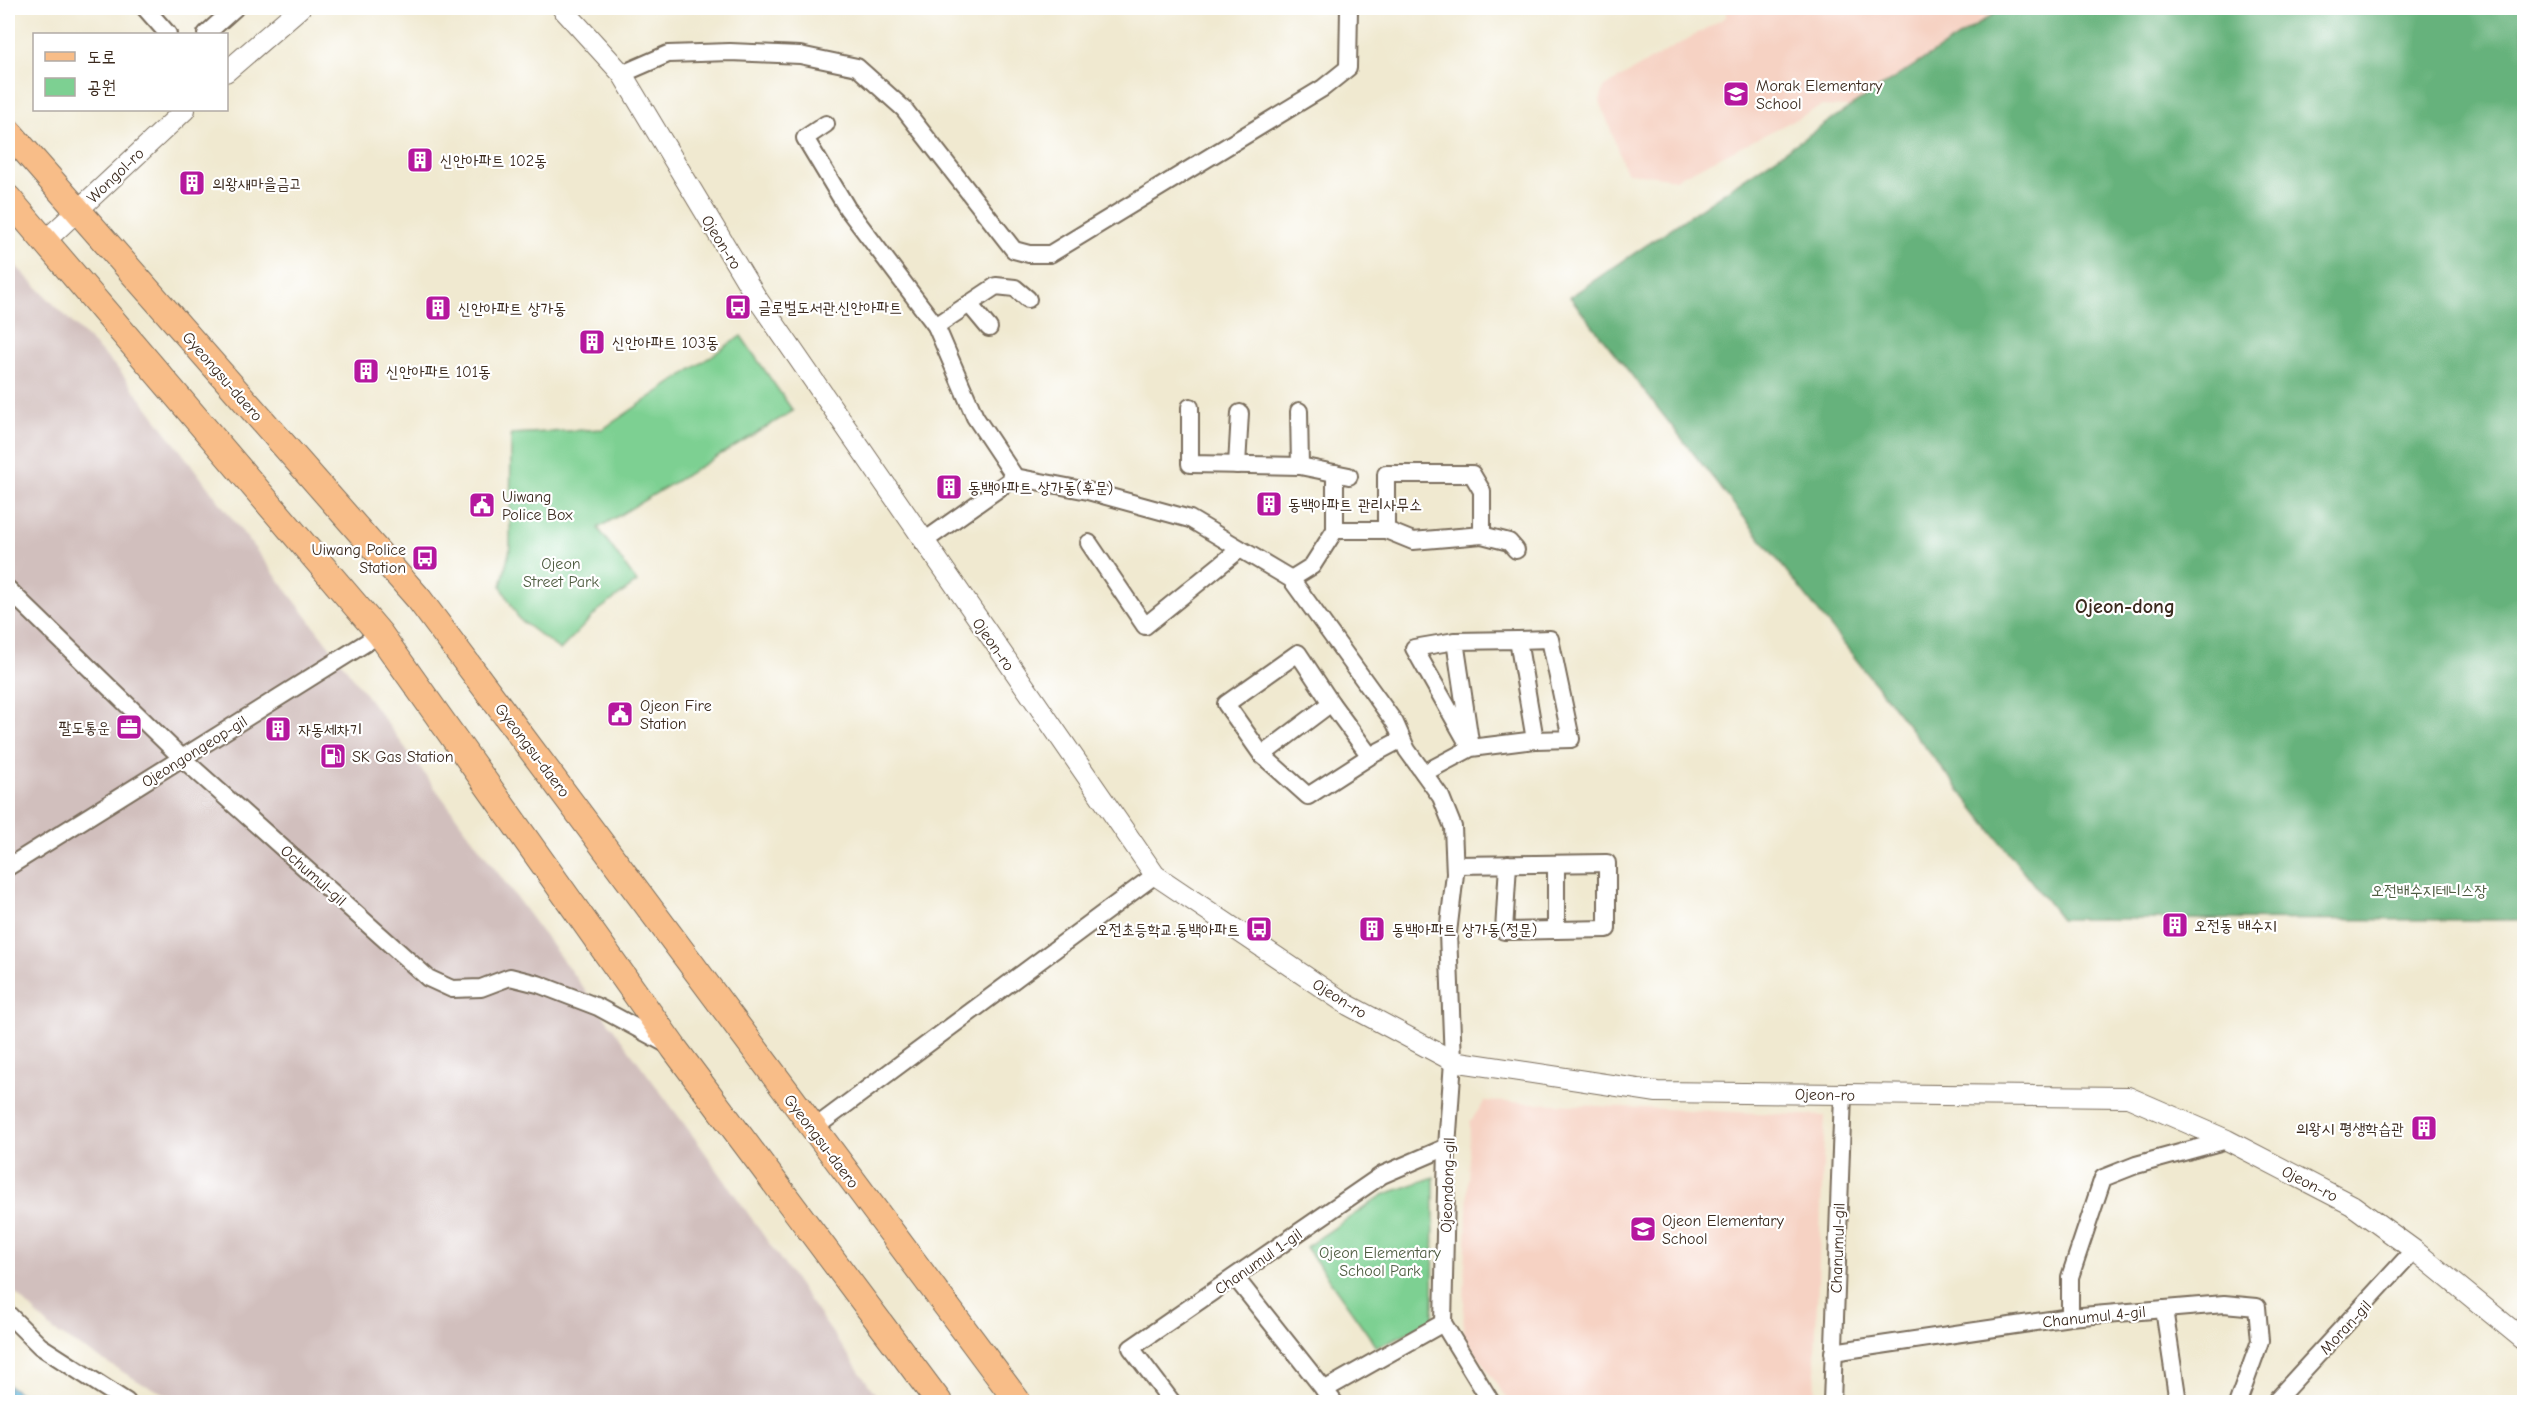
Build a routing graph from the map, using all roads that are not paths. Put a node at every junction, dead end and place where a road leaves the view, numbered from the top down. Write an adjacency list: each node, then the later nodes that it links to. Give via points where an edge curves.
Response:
1 (145, 8): 6 (street)
2 (236, 8): 7 (street)
3 (300, 8): 8 (street)
4 (562, 8): 9 (street, Ojeon-ro)
5 (1349, 8): 9 (street, via 1348,68 1323,88 1050,254 1014,250 904,110 857,67 800,55 730,52 668,54)
6 (167, 33)
7 (207, 33)
8 (228, 70)
9 (622, 74): 29 (street, Ojeon-ro, via 756,297)
10 (184, 111): 14 (street, Wongol-ro)
11 (826, 123): 18 (street, via 805,138 847,208)
12 (8, 131): 14 (main road, Gyeongsu-daero)
13 (8, 198): 15 (main road)
14 (78, 210): 15 (street, Wongol-ro); 55 (main road, Gyeongsu-daero, via 419,599)
15 (45, 241): 35 (main road)
16 (1028, 299): 17 (street, via 1015,288 996,286)
17 (969, 304): 18 (street); 19 (street)
18 (936, 326): 25 (street, via 975,417)
19 (989, 328)
20 (1190, 407): 23 (street, via 1190,464)
21 (1299, 411): 24 (street)
22 (1240, 413): 23 (street)
23 (1237, 465): 24 (street)
24 (1300, 466): 26 (street, via 1342,475)
25 (1015, 477): 29 (street); 31 (street, via 1088,491 1190,519)
26 (1335, 530): 27 (street); 33 (street, via 1312,566)
27 (1386, 530): 28 (street, via 1413,540); 28 (street, via 1386,474 1472,474 1482,491)
28 (1482, 536): 32 (street, via 1509,542)
29 (923, 542): 50 (street, Ojeon-ro)
30 (1089, 543): 31 (street, via 1145,626)
31 (1240, 549): 33 (street)
32 (1515, 550)
33 (1291, 579): 39 (street, Ojeondong-gil, via 1395,723)
34 (8, 589): 44 (street, Ochumul-gil)
35 (380, 634): 44 (street, Ojeongongeop-gil); 52 (main road)
36 (1518, 640): 37 (street); 40 (street); 40 (street, via 1550,639 1571,739)
37 (1455, 642): 41 (street); 41 (street, via 1414,648)
38 (1331, 703): 42 (street); 42 (street, via 1298,652 1226,704); 43 (street)
39 (1402, 739): 43 (street); 45 (street, Ojeondong-gil)
40 (1535, 741): 41 (street)
41 (1471, 748): 45 (street)
42 (1262, 754): 43 (street, via 1308,796)
43 (1370, 756)
44 (182, 758): 49 (street, Ojeongongeop-gil); 52 (street, Ochumul-gil, via 428,978 452,989 481,988 510,976 598,1007)
45 (1424, 773): 48 (street, Ojeondong-gil, via 1441,797 1453,827)
46 (1508, 864): 47 (street); 48 (street); 51 (street, via 1504,931)
47 (1556, 864): 51 (street); 51 (street, via 1607,863 1606,929)
48 (1455, 865): 53 (street, Ojeondong-gil, via 1448,933)
49 (8, 867)
50 (1155, 875): 53 (street, Ojeon-ro, via 1348,1005); 55 (street)
51 (1556, 930)
52 (674, 1048): 68 (main road)
53 (1453, 1062): 54 (street, Ojeon-ro, via 1657,1092); 57 (street, Ojeondong-gil)
54 (1843, 1094): 56 (street, Ojeon-ro, via 2128,1097); 65 (street, Chanumul-gil)
55 (813, 1129): 69 (main road, Gyeongsu-daero)
56 (2227, 1140): 58 (street, Ojeon-ro, via 2352,1205); 62 (street, via 2103,1178 2070,1277)
57 (1447, 1147): 59 (street, Chanumul 1-gil, via 1382,1174); 63 (street, Ojeondong-gil)
58 (2414, 1250): 64 (street, Ojeon-ro); 75 (street, Moran-gil)
59 (1235, 1276): 66 (street); 70 (street, Chanumul 1-gil, via 1131,1348)
60 (2164, 1309): 62 (street, Chanumul 4-gil); 73 (street); 74 (street, Chanumul 4-gil, via 2224,1304 2257,1307 2260,1341)
61 (8, 1314): 67 (street, via 40,1346)
62 (2070, 1317): 65 (street, Chanumul 4-gil)
63 (1443, 1323): 66 (street); 71 (street)
64 (2524, 1340)
65 (1833, 1352): 72 (street, Chanumul-gil)
66 (1329, 1396)
67 (127, 1402)
68 (939, 1402)
69 (1018, 1402)
70 (1172, 1402)
71 (1491, 1402)
72 (1832, 1402)
73 (2178, 1402)
74 (2238, 1402)
75 (2278, 1402)

